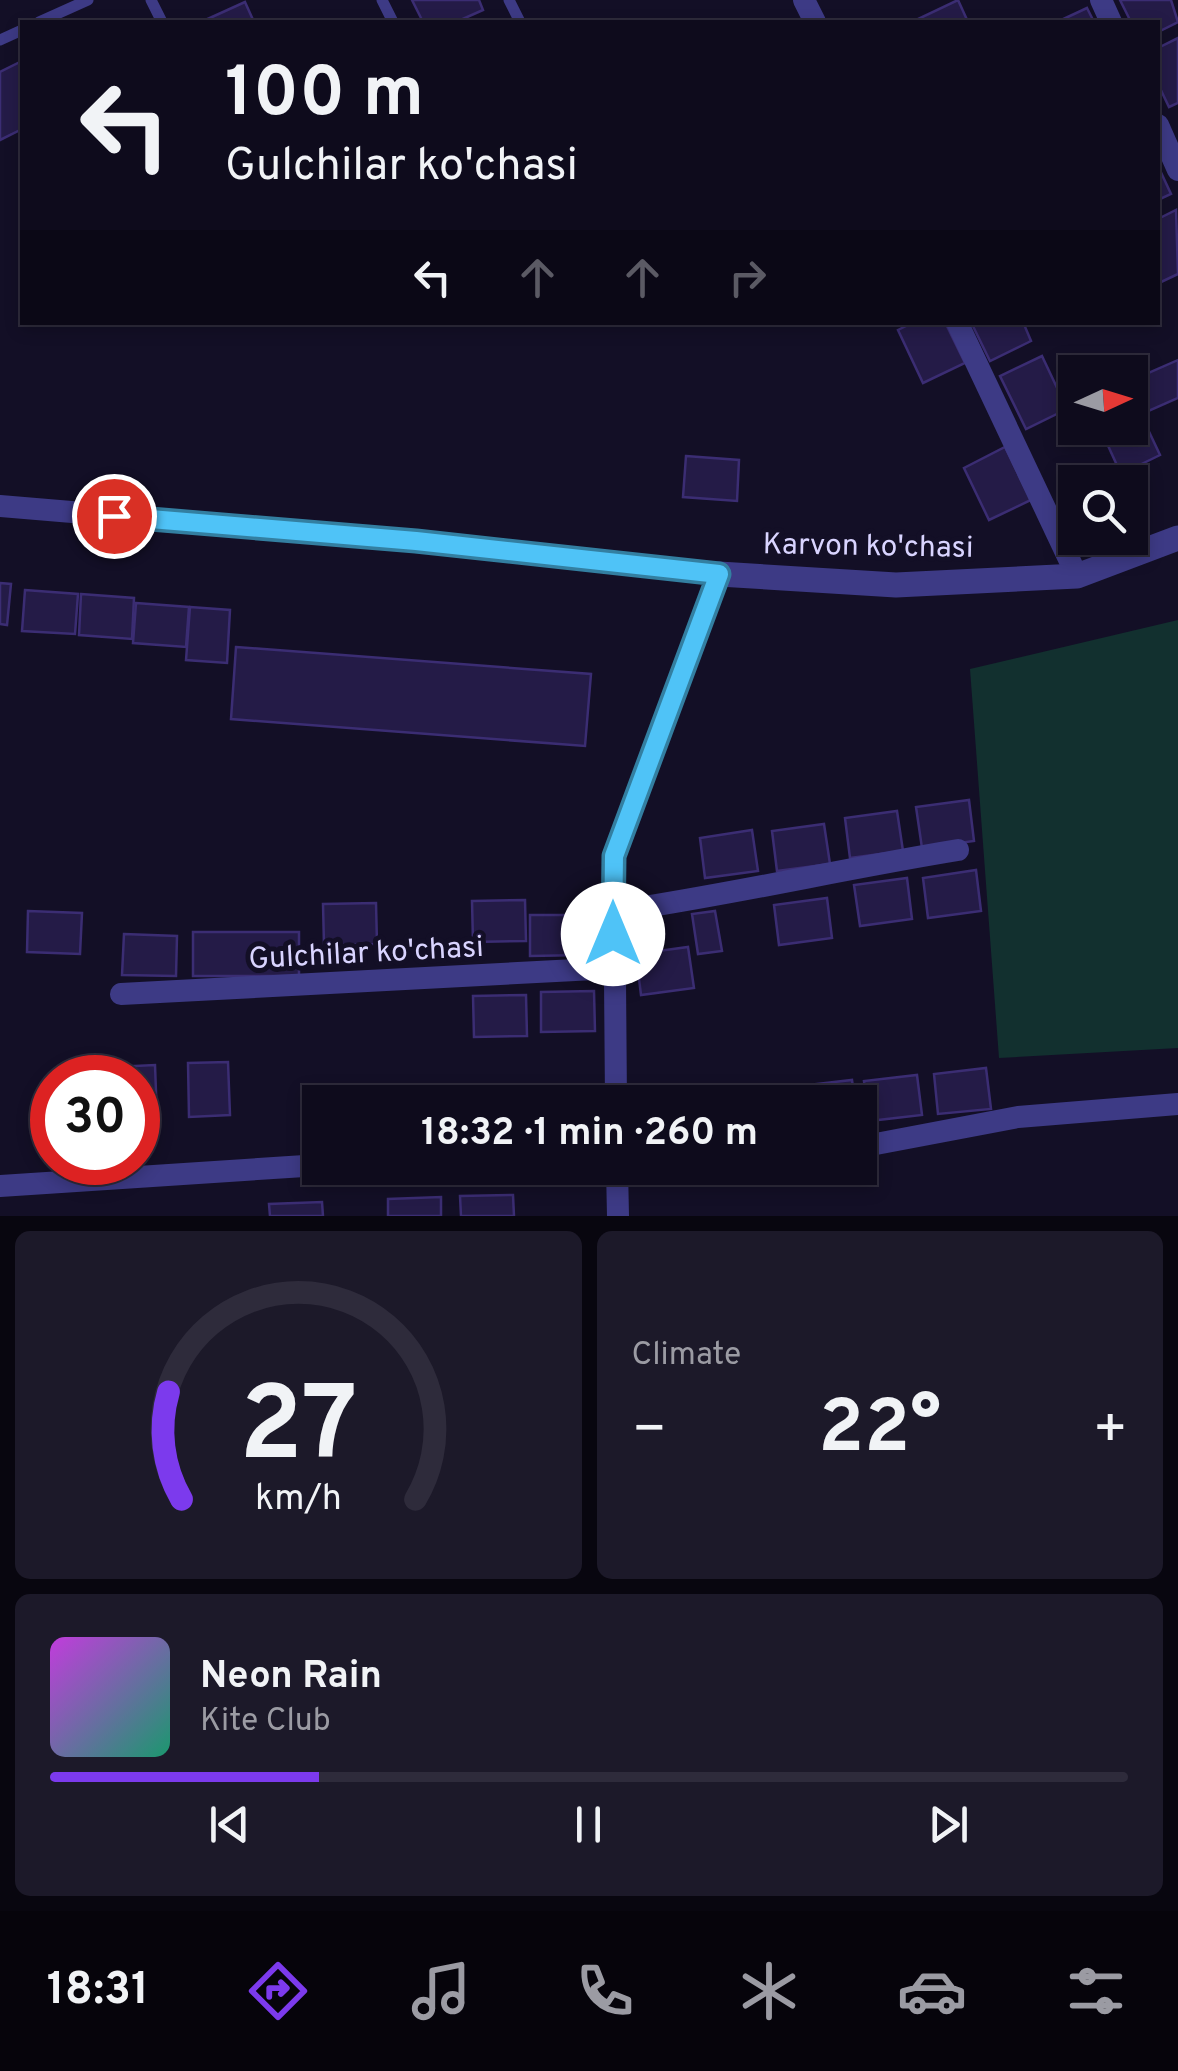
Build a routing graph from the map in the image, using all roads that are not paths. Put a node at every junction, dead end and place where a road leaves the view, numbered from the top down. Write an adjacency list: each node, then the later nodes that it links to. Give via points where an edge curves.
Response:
1 (88, 0): 2 (lane)
2 (43, 20)
3 (1160, 130): 4 (street)
4 (1178, 170)
5 (958, 325): 9 (street)
6 (0, 506): 8 (street)
7 (1178, 538): 9 (street, Karvon ko'chasi)
8 (719, 574): 9 (street, Karvon ko'chasi, via 896,585); 11 (street, via 614,856)
9 (1077, 576)
10 (958, 850): 11 (street)
11 (614, 912): 12 (street)
12 (614, 968): 13 (street, Gulchilar ko'chasi); 14 (street)
13 (120, 994)
14 (616, 1085)
15 (1178, 1104): 16 (street, via 1018,1117)
16 (877, 1144)
17 (302, 1166): 19 (street)
18 (617, 1185): 20 (street)
19 (0, 1186)
20 (618, 1216)

